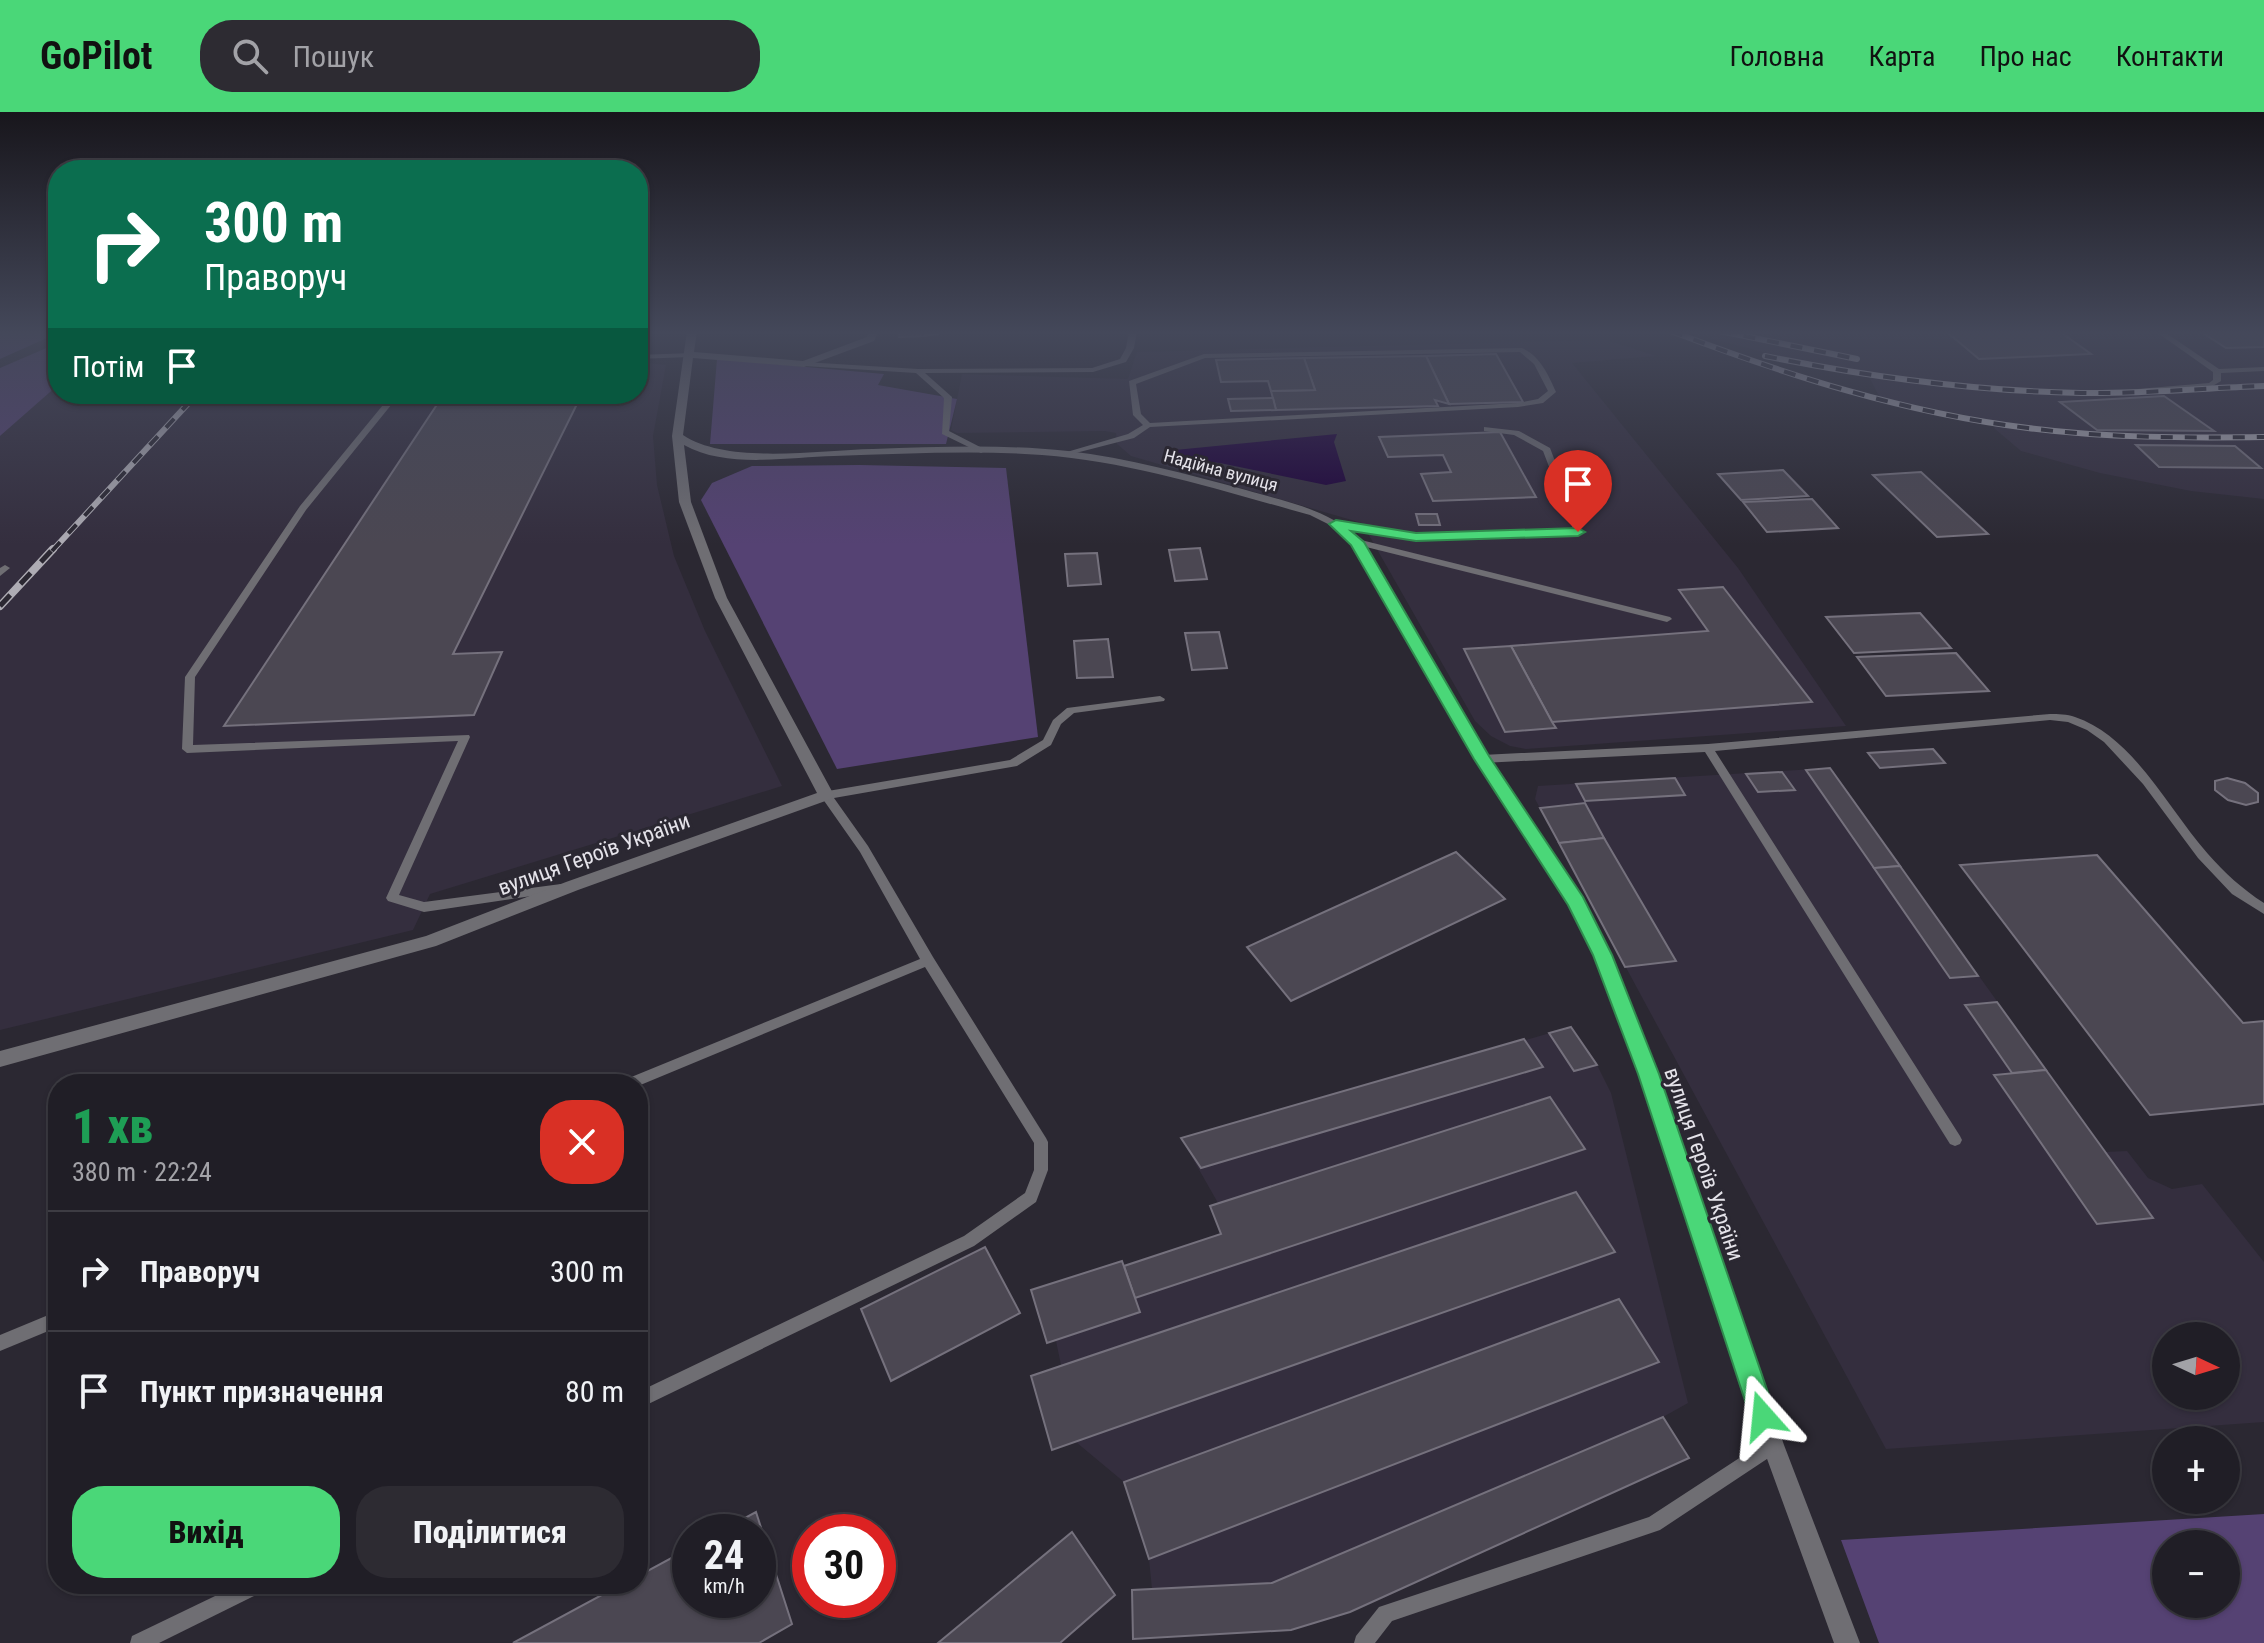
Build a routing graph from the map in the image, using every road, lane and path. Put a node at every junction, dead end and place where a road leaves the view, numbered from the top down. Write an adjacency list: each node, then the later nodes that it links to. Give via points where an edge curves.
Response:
1 (682, 402): 8 (street)
2 (948, 402): 9 (lane, via 945,432)
3 (1135, 402): 6 (lane, via 1137,415)
4 (1532, 402): 6 (lane)
5 (388, 404): 18 (lane, via 303,508 190,677 187,749 465,737 392,898 424,907)
6 (1148, 425): 10 (lane, via 1131,436)
7 (1487, 429): 11 (lane, via 1516,433 1547,450 1578,532 1416,537)
8 (677, 436): 9 (street, Надійна вулиця, via 701,449 741,455); 17 (street, via 685,502 721,598)
9 (981, 451): 10 (street, Надійна вулиця)
10 (1064, 454): 11 (street, Надійна вулиця, via 1185,478 1314,513)
11 (1336, 524): 12 (street, вулиця Героїв України)
12 (1357, 542): 13 (lane); 16 (street, вулиця Героїв України)
13 (1667, 619)
14 (1160, 699): 17 (lane, via 1071,710 1047,742 1013,763)
15 (1708, 748): 16 (lane); 19 (lane, via 2070,719 2108,740 2147,781 2202,855 2236,891); 23 (lane)
16 (1482, 759): 27 (street, вулиця Героїв України, via 1576,902 1603,955)
17 (826, 795): 18 (street, вулиця Героїв України); 20 (lane, via 864,849)
18 (572, 886): 21 (street, вулиця Героїв України, via 430,941)
19 (2264, 909)
20 (928, 961): 22 (lane); 26 (lane, via 1041,1142 1041,1170 1031,1197 969,1241)
21 (0, 1059)
22 (648, 1076)
23 (1955, 1140)
24 (48, 1323): 25 (lane)
25 (0, 1343)
26 (648, 1396)
27 (1773, 1445): 30 (lane, via 1654,1524 1386,1614); 31 (street, вулиця Героїв України)
28 (239, 1594): 29 (lane)
29 (139, 1643)
30 (1363, 1643)
31 (1847, 1643)

